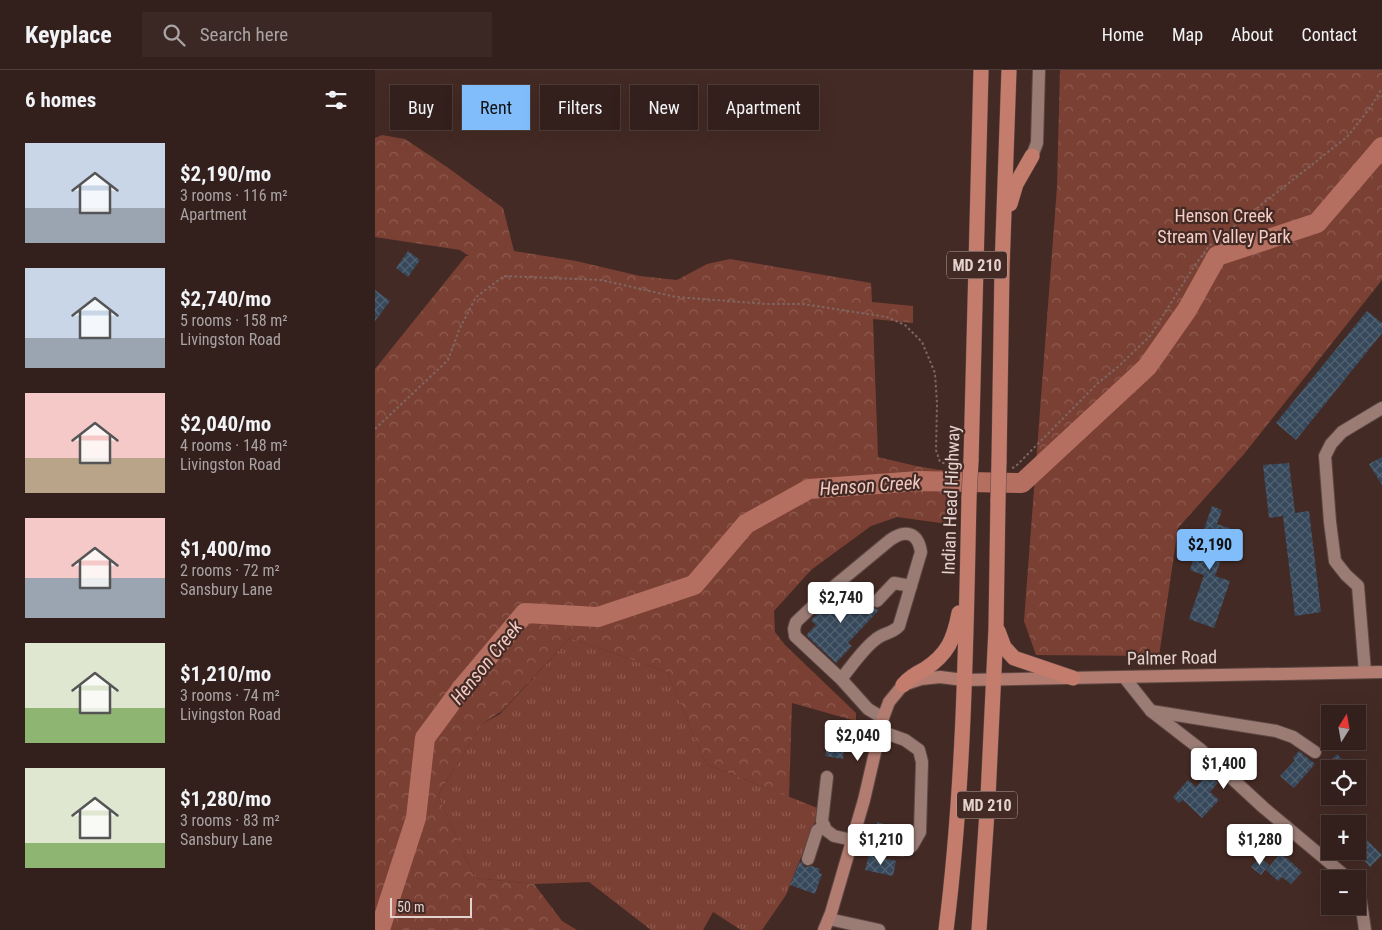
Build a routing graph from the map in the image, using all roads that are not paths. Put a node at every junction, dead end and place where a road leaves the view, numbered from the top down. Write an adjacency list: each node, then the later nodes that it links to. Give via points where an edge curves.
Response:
1 (981, 70): 8 (highway, Indian Head Highway / MD 210, bridge, via 964,464 969,497)
2 (1009, 70): 4 (highway, MD 210)
3 (1039, 70): 5 (street, via 1037,142)
4 (1007, 137): 5 (highway, via 1017,153); 6 (highway, MD 210)
5 (1032, 156): 6 (highway, via 1016,184)
6 (1004, 224): 11 (highway, MD 210, bridge)
7 (1382, 408): 12 (street, via 1342,432 1325,456 1335,561 1358,586)
8 (967, 573): 17 (highway, Indian Head Highway / MD 210); 19 (highway, via 950,645 939,658 912,675)
9 (911, 586): 10 (street, via 893,583); 16 (street, via 899,626 873,640); 16 (street, via 921,552 919,544 915,537 898,535 832,588 796,622 795,636)
10 (877, 600)
11 (997, 628): 15 (highway, via 1004,647 1014,658); 18 (highway, MD 210)
12 (1365, 672): 13 (main road, Palmer Road); 14 (main road, Palmer Road)
13 (1382, 672)
14 (1124, 677): 15 (main road, Palmer Road); 20 (street)
15 (1073, 678): 18 (main road, Palmer Road)
16 (841, 679): 21 (street)
17 (964, 680): 18 (main road, Palmer Road); 19 (main road, Palmer Road, via 940,677); 31 (highway, Indian Head Highway / MD 210, via 954,862)
18 (993, 680): 32 (highway, MD 210)
19 (903, 685): 21 (main road, via 889,702)
20 (1151, 711): 22 (street, via 1276,731 1293,737); 27 (street, via 1200,749)
21 (881, 724): 25 (main road); 25 (street, via 919,750 922,762 921,832 912,846 902,850)
22 (1315, 752)
23 (827, 777): 24 (street)
24 (824, 826): 25 (street, via 834,836); 26 (street, via 817,831)
25 (853, 839): 29 (main road)
26 (808, 858)
27 (1338, 870)
28 (1363, 915): 33 (street)
29 (827, 924): 30 (street)
30 (879, 930)
31 (945, 930)
32 (979, 930)
33 (1365, 930)

